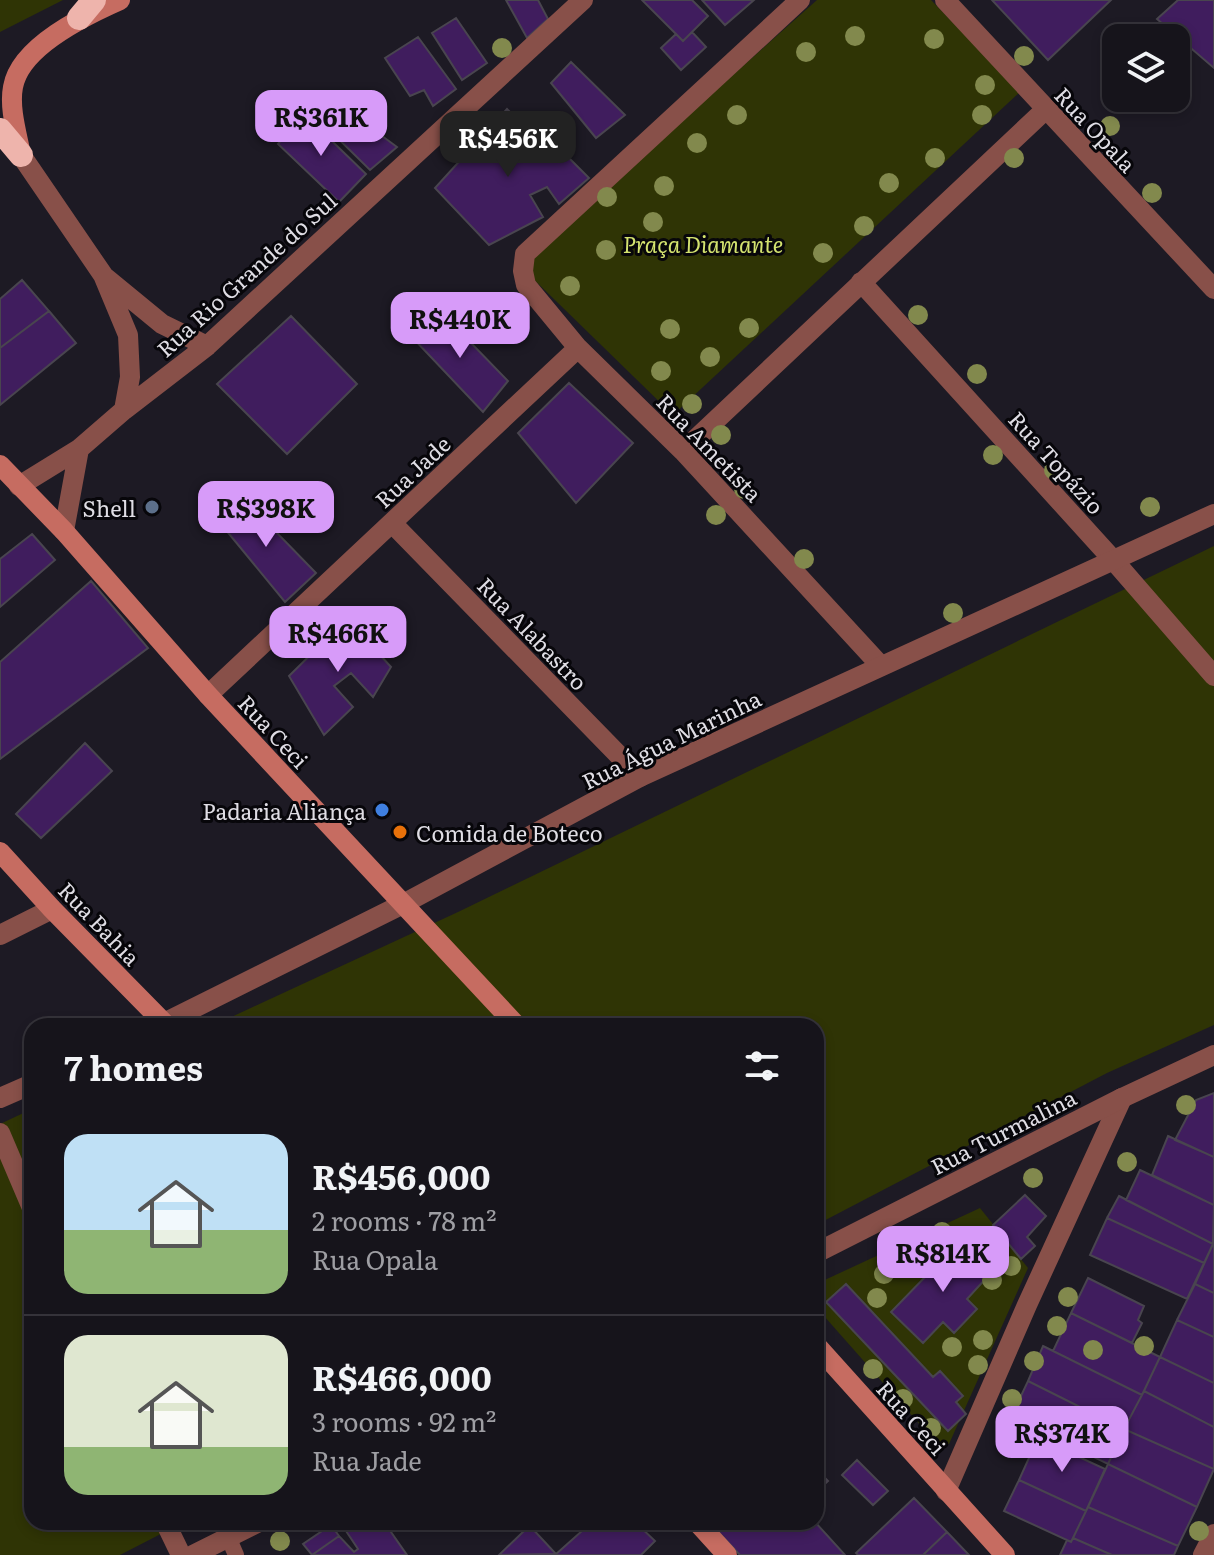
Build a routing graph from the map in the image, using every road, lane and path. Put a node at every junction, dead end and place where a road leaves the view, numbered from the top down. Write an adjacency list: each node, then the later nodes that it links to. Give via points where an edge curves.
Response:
1 (120, 0): 5 (main road)
2 (583, 0): 12 (street, Rua Rio Grande do Sul)
3 (800, 0): 13 (street, Rua Ametista, via 525,254 526,285)
4 (949, 2): 6 (street, Rua Opala)
5 (87, 9): 8 (main road, via 42,46 13,87)
6 (1045, 110): 10 (street); 11 (street, Rua Opala)
7 (0, 130): 8 (highway)
8 (21, 155): 9 (street)
9 (103, 275): 12 (street, via 162,324); 14 (street, via 128,335 130,377)
10 (861, 282): 16 (street); 22 (street, Rua Topázio)
11 (1214, 289)
12 (207, 346): 14 (street, Rua Rio Grande do Sul)
13 (578, 348): 16 (street, Rua Ametista); 20 (street, Rua Jade)
14 (124, 410): 15 (street, Rua Rio Grande do Sul)
15 (79, 449): 18 (street, Rua Rio Grande do Sul); 21 (street)
16 (683, 451): 23 (street, Rua Ametista)
17 (0, 465): 18 (main road, Rua Ceci)
18 (19, 486): 21 (main road, Rua Ceci)
19 (1214, 514): 22 (street, Rua Água Marinha)
20 (392, 523): 25 (street, Rua Jade); 26 (street, Rua Alabastro)
21 (64, 531): 25 (main road, Rua Ceci)
22 (1115, 562): 23 (street, Rua Água Marinha); 24 (street, Rua Topázio)
23 (881, 666): 26 (street, Rua Água Marinha)
24 (1214, 676)
25 (208, 695): 28 (main road, Rua Ceci)
26 (640, 777): 28 (street, Rua Água Marinha)
27 (0, 852): 29 (main road, Rua Bahia)
28 (403, 904): 32 (street, Rua Água Marinha); 33 (main road, Rua Ceci)
29 (52, 909): 30 (street); 31 (main road, Rua Bahia)
30 (0, 935)
31 (156, 1018)
32 (177, 1018)
33 (510, 1018)
34 (1214, 1055): 37 (street, Rua Turmalina)
35 (24, 1088): 36 (street)
36 (0, 1098)
37 (1122, 1098): 40 (street, Rua Turmalina); 42 (street)
38 (0, 1133): 39 (street)
39 (24, 1189)
40 (824, 1249)
41 (824, 1354): 42 (main road, Rua Ceci)
42 (946, 1491): 51 (main road, Rua Ceci)
43 (169, 1530): 48 (street)
44 (250, 1530): 47 (street)
45 (704, 1530): 50 (main road)
46 (1214, 1534): 52 (street)
47 (232, 1547): 49 (street)
48 (181, 1555)
49 (193, 1555)
50 (727, 1555)
51 (1005, 1555)
52 (1203, 1555)

